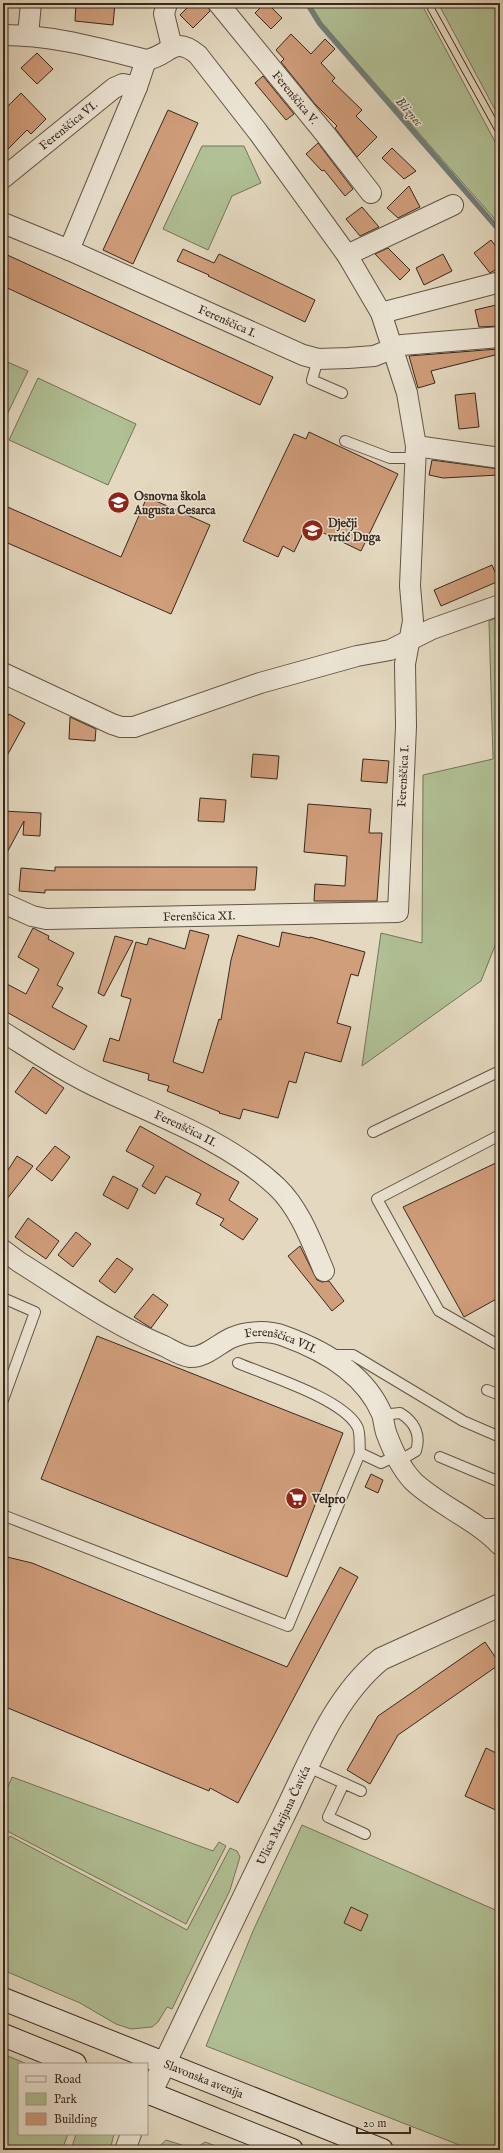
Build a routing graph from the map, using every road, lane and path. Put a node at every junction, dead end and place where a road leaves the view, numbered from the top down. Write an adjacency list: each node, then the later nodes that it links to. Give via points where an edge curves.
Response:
1 (31, 3): 5 (street)
2 (166, 3): 6 (street, via 164,14)
3 (218, 3): 10 (street, Ferenščica V.)
4 (3, 35): 5 (street)
5 (28, 35): 7 (street, via 62,39)
6 (172, 47): 7 (street, via 157,57); 14 (street, Ferenščica I., via 186,47 198,55 258,132)
7 (146, 60): 8 (street)
8 (138, 87): 9 (street, Ferenščica VI., via 123,84 114,88); 13 (street)
9 (3, 178)
10 (371, 193)
11 (453, 205): 14 (street)
12 (3, 223): 13 (street, Ferenščica I.)
13 (69, 250): 19 (street, Ferenščica I., via 303,355)
14 (347, 255): 16 (street, Ferenščica I.)
15 (500, 282): 16 (street)
16 (380, 313): 18 (street, Ferenščica I.)
17 (500, 337): 18 (street, Ferenščica I.)
18 (392, 348): 19 (street, Ferenščica I., via 374,356); 22 (street, Ferenščica I., via 407,393)
19 (318, 359): 20 (lane, via 312,380)
20 (342, 393)
21 (345, 441): 22 (lane, via 390,458)
22 (416, 452): 23 (street); 25 (street, Ferenščica I., via 410,586 413,622)
23 (500, 458)
24 (500, 605): 25 (street, via 432,629)
25 (409, 641): 26 (street, via 390,650 357,656 260,683 134,726 122,727); 28 (street, Ferenščica I., via 405,664 406,726)
26 (3, 672)
27 (3, 903): 28 (street, Ferenščica XI., via 32,916 46,919)
28 (398, 912)
29 (3, 1032): 34 (street, Ferenščica II., via 101,1089 180,1124 245,1161 278,1188 298,1214)
30 (500, 1071): 31 (lane)
31 (373, 1132)
32 (500, 1135): 36 (lane, via 377,1200 439,1311)
33 (3, 1250): 37 (street, Ferenščica VII., via 132,1333 190,1357 251,1332 283,1336)
34 (324, 1271)
35 (3, 1298): 41 (lane, via 35,1312)
36 (500, 1346)
37 (326, 1355): 42 (street, Ferenščica VII., via 360,1381 374,1398); 43 (lane, via 353,1356 463,1421)
38 (238, 1363): 44 (lane, via 323,1399 345,1412 358,1427)
39 (487, 1390): 40 (lane)
40 (500, 1395)
41 (3, 1400)
42 (382, 1415): 46 (street, Ferenščica VII., via 386,1434); 46 (lane, via 400,1413 409,1418 416,1428 419,1441 416,1451)
43 (500, 1437)
44 (360, 1453): 46 (lane, via 381,1463); 48 (lane, via 288,1626)
45 (440, 1457): 47 (lane)
46 (398, 1459): 49 (street, Ferenščica VII., via 414,1482)
47 (500, 1482)
48 (6, 1516)
49 (476, 1524): 50 (lane); 51 (street, Ferenščica VII.)
50 (500, 1524)
51 (500, 1545)
52 (500, 1605): 53 (main road, Ulica Marijana Čavića, via 394,1652 369,1669 346,1695)
53 (308, 1767): 54 (lane); 60 (main road, Ulica Marijana Čavića)
54 (344, 1783): 55 (lane); 56 (lane, via 328,1817)
55 (361, 1790)
56 (365, 1834)
57 (3, 1999): 60 (main road, Slavonska avenija)
58 (3, 2035): 59 (main road)
59 (73, 2063)
60 (165, 2063): 61 (main road, Ulica Marijana Čavića); 65 (main road, Slavonska avenija)
61 (148, 2096): 64 (main road)
62 (131, 2135): 63 (street)
63 (125, 2150)
64 (292, 2150)
65 (382, 2150)

